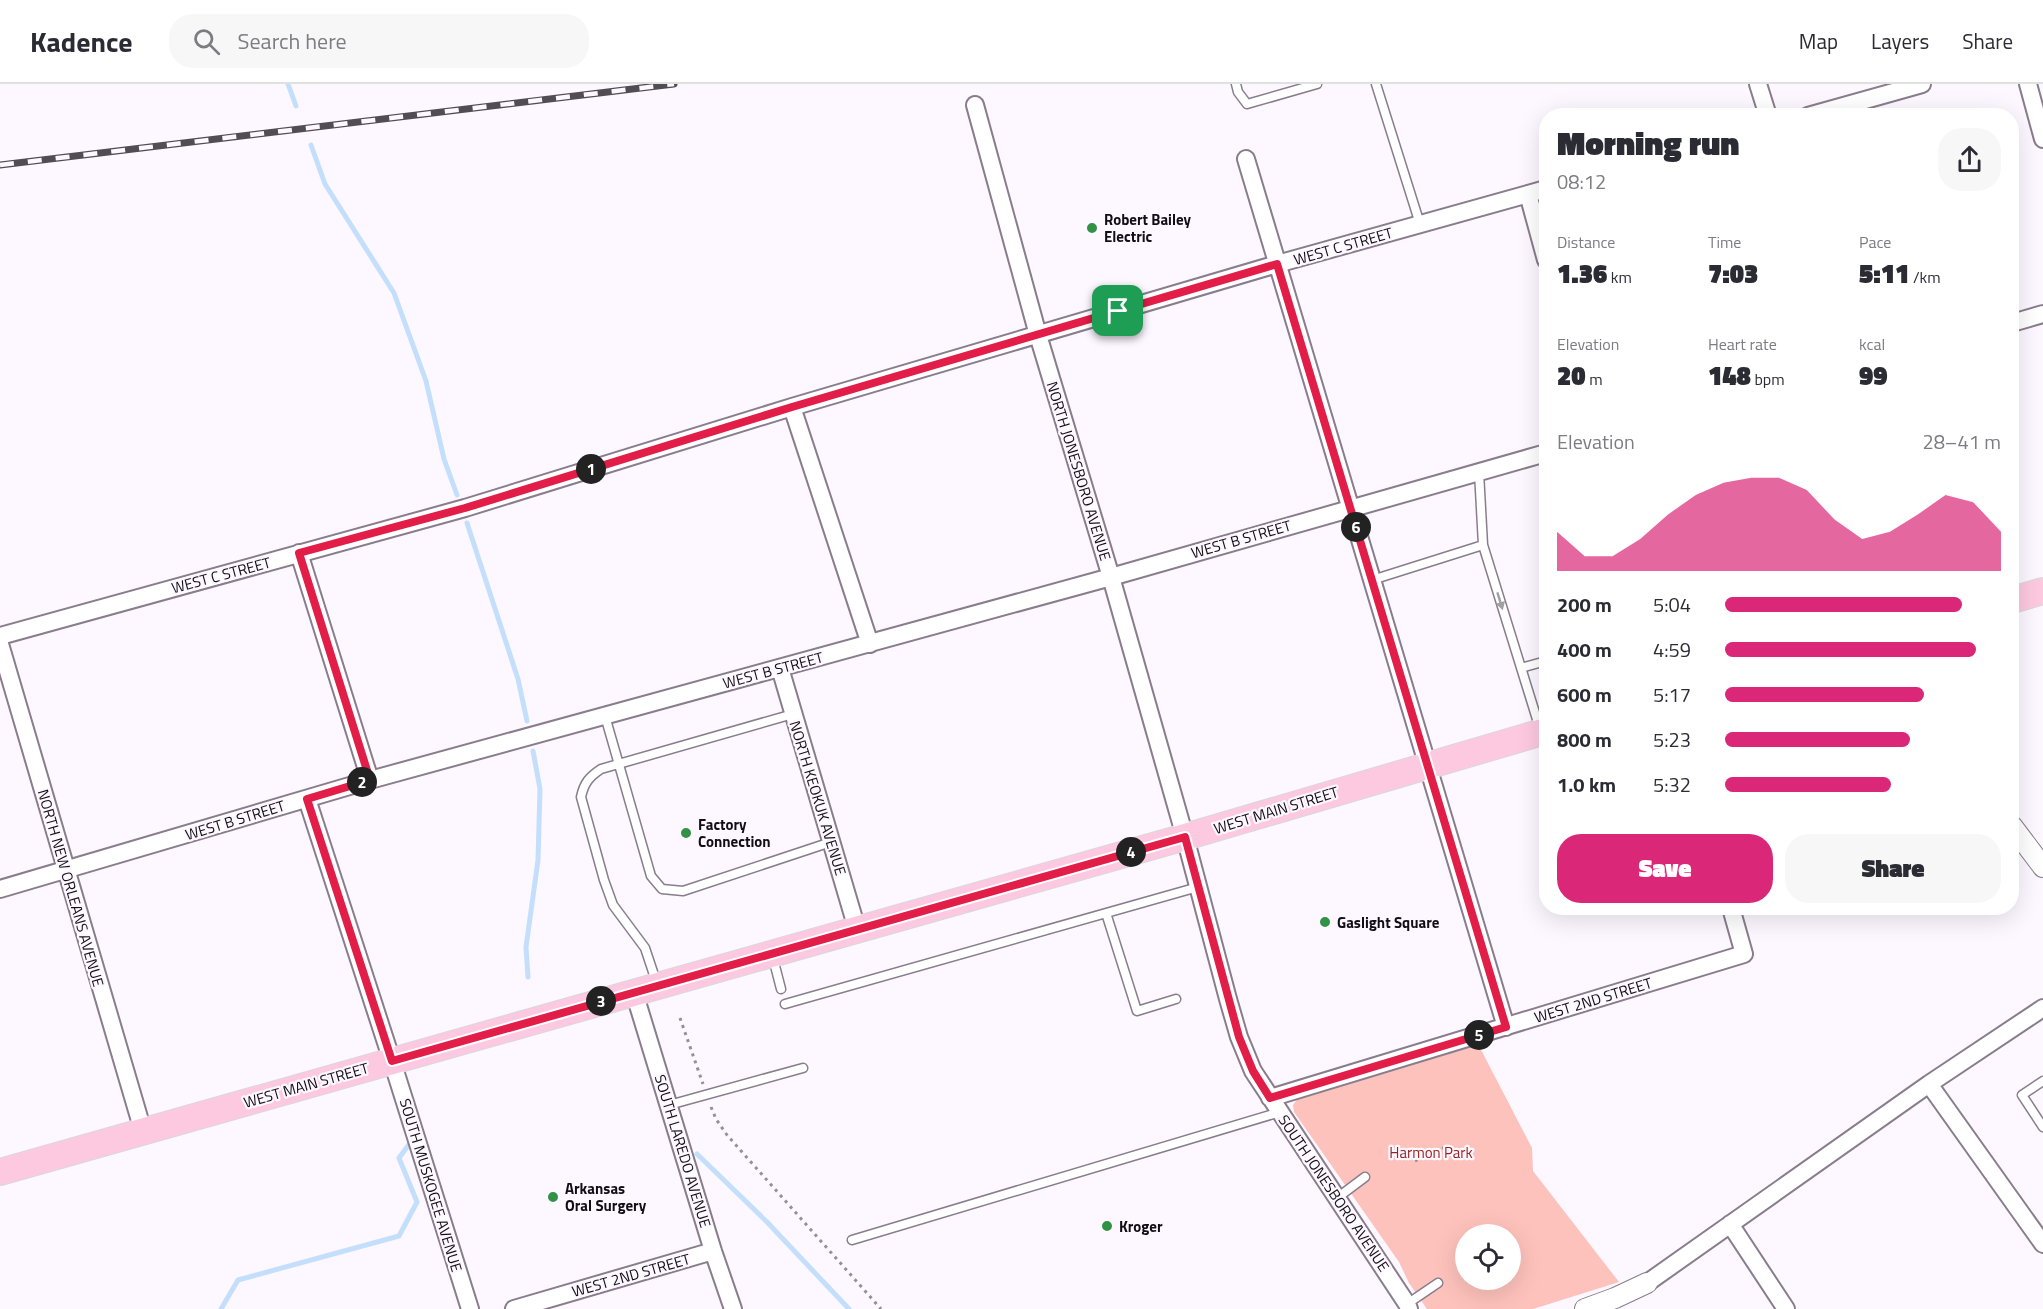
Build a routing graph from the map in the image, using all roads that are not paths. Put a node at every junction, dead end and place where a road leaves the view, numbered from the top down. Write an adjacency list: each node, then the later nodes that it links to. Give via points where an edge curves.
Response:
1 (1236, 84): 2 (lane, via 1247,104)
2 (1317, 84)
3 (1376, 84): 14 (lane)
4 (1758, 84): 8 (street)
5 (1922, 84): 9 (street)
6 (2028, 84): 10 (street)
7 (975, 105): 19 (street, NORTH JONESBORO AVENUE)
8 (1766, 108)
9 (1836, 108)
10 (2043, 139)
11 (1246, 159): 16 (street)
12 (1539, 191): 13 (street, WEST C STREET)
13 (1527, 194): 14 (street, WEST C STREET); 15 (street)
14 (1420, 224): 16 (street, WEST C STREET)
15 (1539, 236)
16 (1277, 264): 19 (street, WEST C STREET); 23 (street)
17 (2043, 314): 18 (street)
18 (2019, 321)
19 (1038, 335): 20 (street, WEST C STREET); 26 (street, NORTH JONESBORO AVENUE)
20 (792, 407): 25 (street, WEST C STREET, via 465,508); 32 (street)
21 (1539, 455): 22 (street, WEST B STREET)
22 (1479, 472): 23 (street, WEST B STREET); 24 (lane)
23 (1350, 508): 26 (street, WEST B STREET); 27 (street)
24 (1483, 545): 27 (lane); 35 (lane, one-way to 35)
25 (299, 553): 30 (street, WEST C STREET); 42 (street)
26 (1111, 577): 32 (street, WEST B STREET); 45 (street, NORTH JONESBORO AVENUE)
27 (1372, 580): 41 (street)
28 (2043, 591): 29 (main road)
29 (2019, 598)
30 (0, 636)
31 (0, 644): 48 (street, NORTH NEW ORLEANS AVENUE)
32 (870, 644): 34 (street, WEST B STREET)
33 (1539, 663): 35 (lane)
34 (780, 668): 36 (street, NORTH KEOKUK AVENUE); 37 (street, WEST B STREET)
35 (1521, 668): 38 (lane)
36 (793, 714): 40 (lane); 46 (street, NORTH KEOKUK AVENUE)
37 (605, 716): 40 (lane); 42 (street, WEST B STREET)
38 (1539, 718)
39 (1539, 733): 41 (main road, WEST MAIN STREET)
40 (619, 764): 46 (lane, via 651,876 662,889 683,891); 55 (lane, via 590,776 581,797 613,904 645,948)
41 (1427, 765): 45 (main road, WEST MAIN STREET); 60 (street)
42 (370, 780): 43 (street, WEST B STREET)
43 (307, 799): 48 (street, WEST B STREET); 61 (street, SOUTH MUSKOGEE AVENUE)
44 (2019, 835): 47 (street)
45 (1185, 837): 49 (street, SOUTH JONESBORO AVENUE); 53 (main road, WEST MAIN STREET)
46 (831, 842): 53 (street, NORTH KEOKUK AVENUE)
47 (2043, 867)
48 (65, 871): 50 (street, WEST B STREET); 69 (street, NORTH NEW ORLEANS AVENUE)
49 (1198, 887): 51 (lane); 65 (street, SOUTH JONESBORO AVENUE, via 1239,1037)
50 (0, 889)
51 (1106, 913): 57 (lane, via 1137,1011); 58 (lane)
52 (1733, 915): 60 (street, WEST 2ND STREET, via 1744,954)
53 (857, 929): 54 (main road, WEST MAIN STREET)
54 (771, 953): 55 (main road, WEST MAIN STREET); 56 (lane)
55 (645, 988): 61 (main road, WEST MAIN STREET); 66 (street, SOUTH LAREDO AVENUE)
56 (781, 989)
57 (1176, 999)
58 (785, 1004)
59 (2041, 1013): 64 (street)
60 (1506, 1027): 65 (street, WEST 2ND STREET)
61 (392, 1061): 69 (main road, WEST MAIN STREET); 80 (street, SOUTH MUSKOGEE AVENUE)
62 (803, 1068): 66 (lane)
63 (2043, 1081): 68 (lane, via 2022,1095)
64 (1929, 1084): 73 (street); 75 (street)
65 (1270, 1098): 67 (street, SOUTH JONESBORO AVENUE)
66 (669, 1105): 76 (street, SOUTH LAREDO AVENUE)
67 (1280, 1112): 72 (street, SOUTH JONESBORO AVENUE); 74 (lane)
68 (2043, 1127)
69 (143, 1131): 70 (main road, WEST MAIN STREET)
70 (0, 1172)
71 (1365, 1177): 72 (lane)
72 (1337, 1198): 79 (street, SOUTH JONESBORO AVENUE)
73 (1730, 1224): 78 (street); 84 (street)
74 (852, 1240)
75 (2043, 1244)
76 (713, 1251): 81 (street, WEST 2ND STREET); 82 (street, SOUTH LAREDO AVENUE)
77 (1438, 1283): 79 (lane)
78 (1647, 1283): 83 (street)
79 (1408, 1306)
80 (470, 1309)
81 (514, 1309)
82 (733, 1309)
83 (1585, 1309)
84 (1786, 1309)

